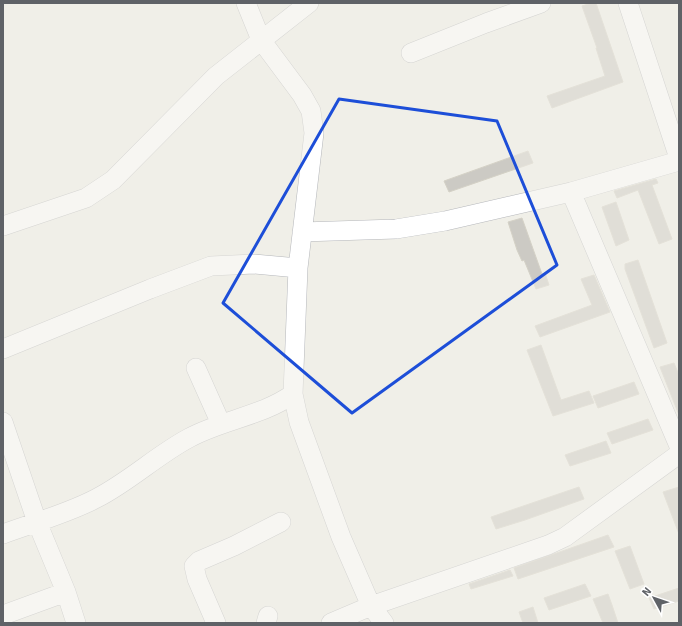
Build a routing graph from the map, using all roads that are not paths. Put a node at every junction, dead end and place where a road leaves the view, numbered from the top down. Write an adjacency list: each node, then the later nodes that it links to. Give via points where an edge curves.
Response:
1 (246, 3): 5 (street)
2 (541, 3): 6 (street, via 486,22)
3 (628, 3): 7 (street)
4 (303, 5): 5 (street)
5 (261, 40): 10 (street, via 216,76 113,180 86,198); 11 (street, via 311,111 314,133)
6 (411, 53)
7 (674, 120): 8 (street)
8 (679, 160): 9 (street)
9 (570, 192): 11 (street, via 445,221 396,229); 18 (street)
10 (3, 226)
11 (302, 232): 12 (street)
12 (298, 268): 13 (street, via 254,264 211,266); 15 (street)
13 (3, 350)
14 (196, 368): 16 (street)
15 (293, 394): 16 (street, via 268,407); 24 (street, via 299,422 338,530)
16 (221, 424): 20 (street, via 188,438 96,499)
17 (4, 428): 20 (street)
18 (679, 446)
19 (679, 454): 24 (street, via 565,537)
20 (37, 522): 22 (street); 23 (street)
21 (281, 522): 27 (street, via 199,561 194,566)
22 (3, 534)
23 (66, 592): 25 (street); 26 (street)
24 (371, 606): 28 (street); 29 (street)
25 (3, 615)
26 (76, 623)
27 (216, 623)
28 (331, 623)
29 (384, 623)

